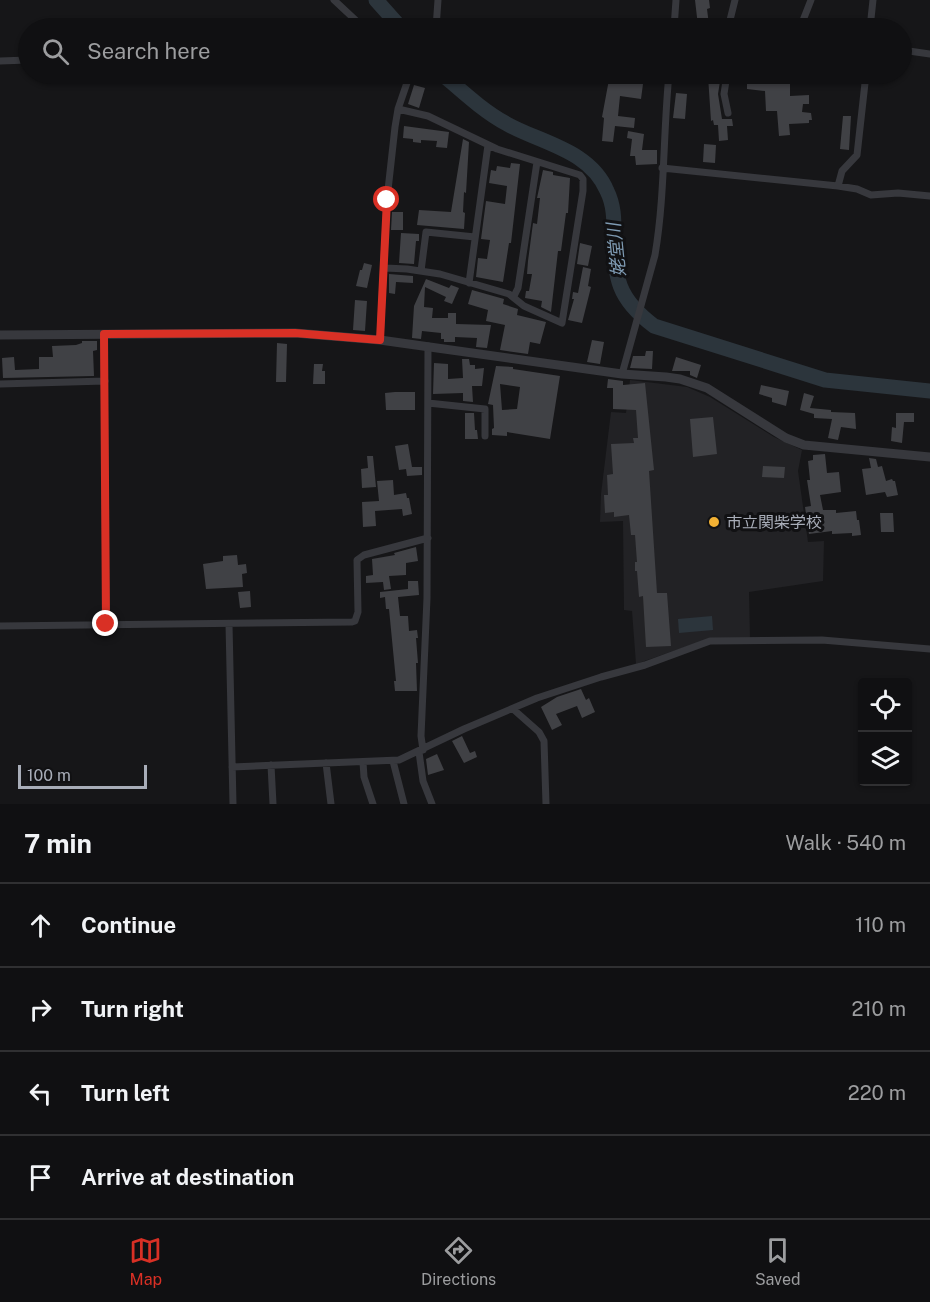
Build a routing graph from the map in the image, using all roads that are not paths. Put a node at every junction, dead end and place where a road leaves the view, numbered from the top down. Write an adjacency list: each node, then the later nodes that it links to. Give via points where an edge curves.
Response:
1 (334, 0): 7 (street)
2 (438, 0): 8 (street)
3 (676, 0): 9 (street)
4 (735, 0): 10 (street)
5 (811, 0): 11 (street)
6 (873, 0): 12 (street)
7 (353, 18)
8 (436, 18)
9 (675, 18)
10 (730, 18)
11 (804, 18)
12 (871, 18)
13 (912, 52): 14 (street)
14 (930, 54)
15 (18, 60): 16 (street)
16 (0, 61)
17 (406, 84): 21 (street)
18 (668, 84): 25 (street)
19 (726, 84): 22 (street)
20 (865, 84): 26 (street, via 857,155 842,171)
21 (398, 108): 23 (street, via 428,116); 29 (street, via 387,200)
22 (728, 113)
23 (488, 145): 24 (street); 28 (street)
24 (537, 162): 32 (street); 32 (street, via 583,179 564,321 559,323 524,306)
25 (662, 168): 26 (street); 37 (street, via 655,255)
26 (838, 186): 27 (street, via 871,195)
27 (930, 196)
28 (475, 237): 30 (street, via 426,232); 31 (street)
29 (385, 268): 30 (street); 35 (street)
30 (421, 271): 31 (street)
31 (469, 283): 32 (street)
32 (514, 296)
33 (104, 334): 34 (street); 35 (street, via 295,333); 38 (street)
34 (0, 335)
35 (380, 340): 36 (street)
36 (428, 346): 37 (street); 40 (street)
37 (622, 374): 42 (street, via 666,377 699,385 804,445)
38 (105, 381): 39 (street); 44 (street)
39 (0, 384)
40 (428, 403): 41 (street, via 485,409); 43 (street)
41 (485, 436)
42 (930, 457)
43 (428, 538): 45 (street, via 357,560 355,621); 49 (street)
44 (106, 624): 45 (street); 46 (street)
45 (229, 624): 54 (street)
46 (0, 626)
47 (930, 649): 48 (street, via 822,640 710,641)
48 (513, 709): 49 (street); 61 (street, via 544,741)
49 (421, 751): 50 (street); 60 (street, via 423,781)
50 (393, 761): 51 (street); 59 (street)
51 (363, 762): 52 (street); 58 (street)
52 (326, 764): 53 (street); 57 (street)
53 (271, 765): 54 (street); 56 (street)
54 (232, 767): 55 (street)
55 (232, 804)
56 (273, 804)
57 (331, 804)
58 (373, 804)
59 (404, 804)
60 (432, 804)
61 (546, 804)

